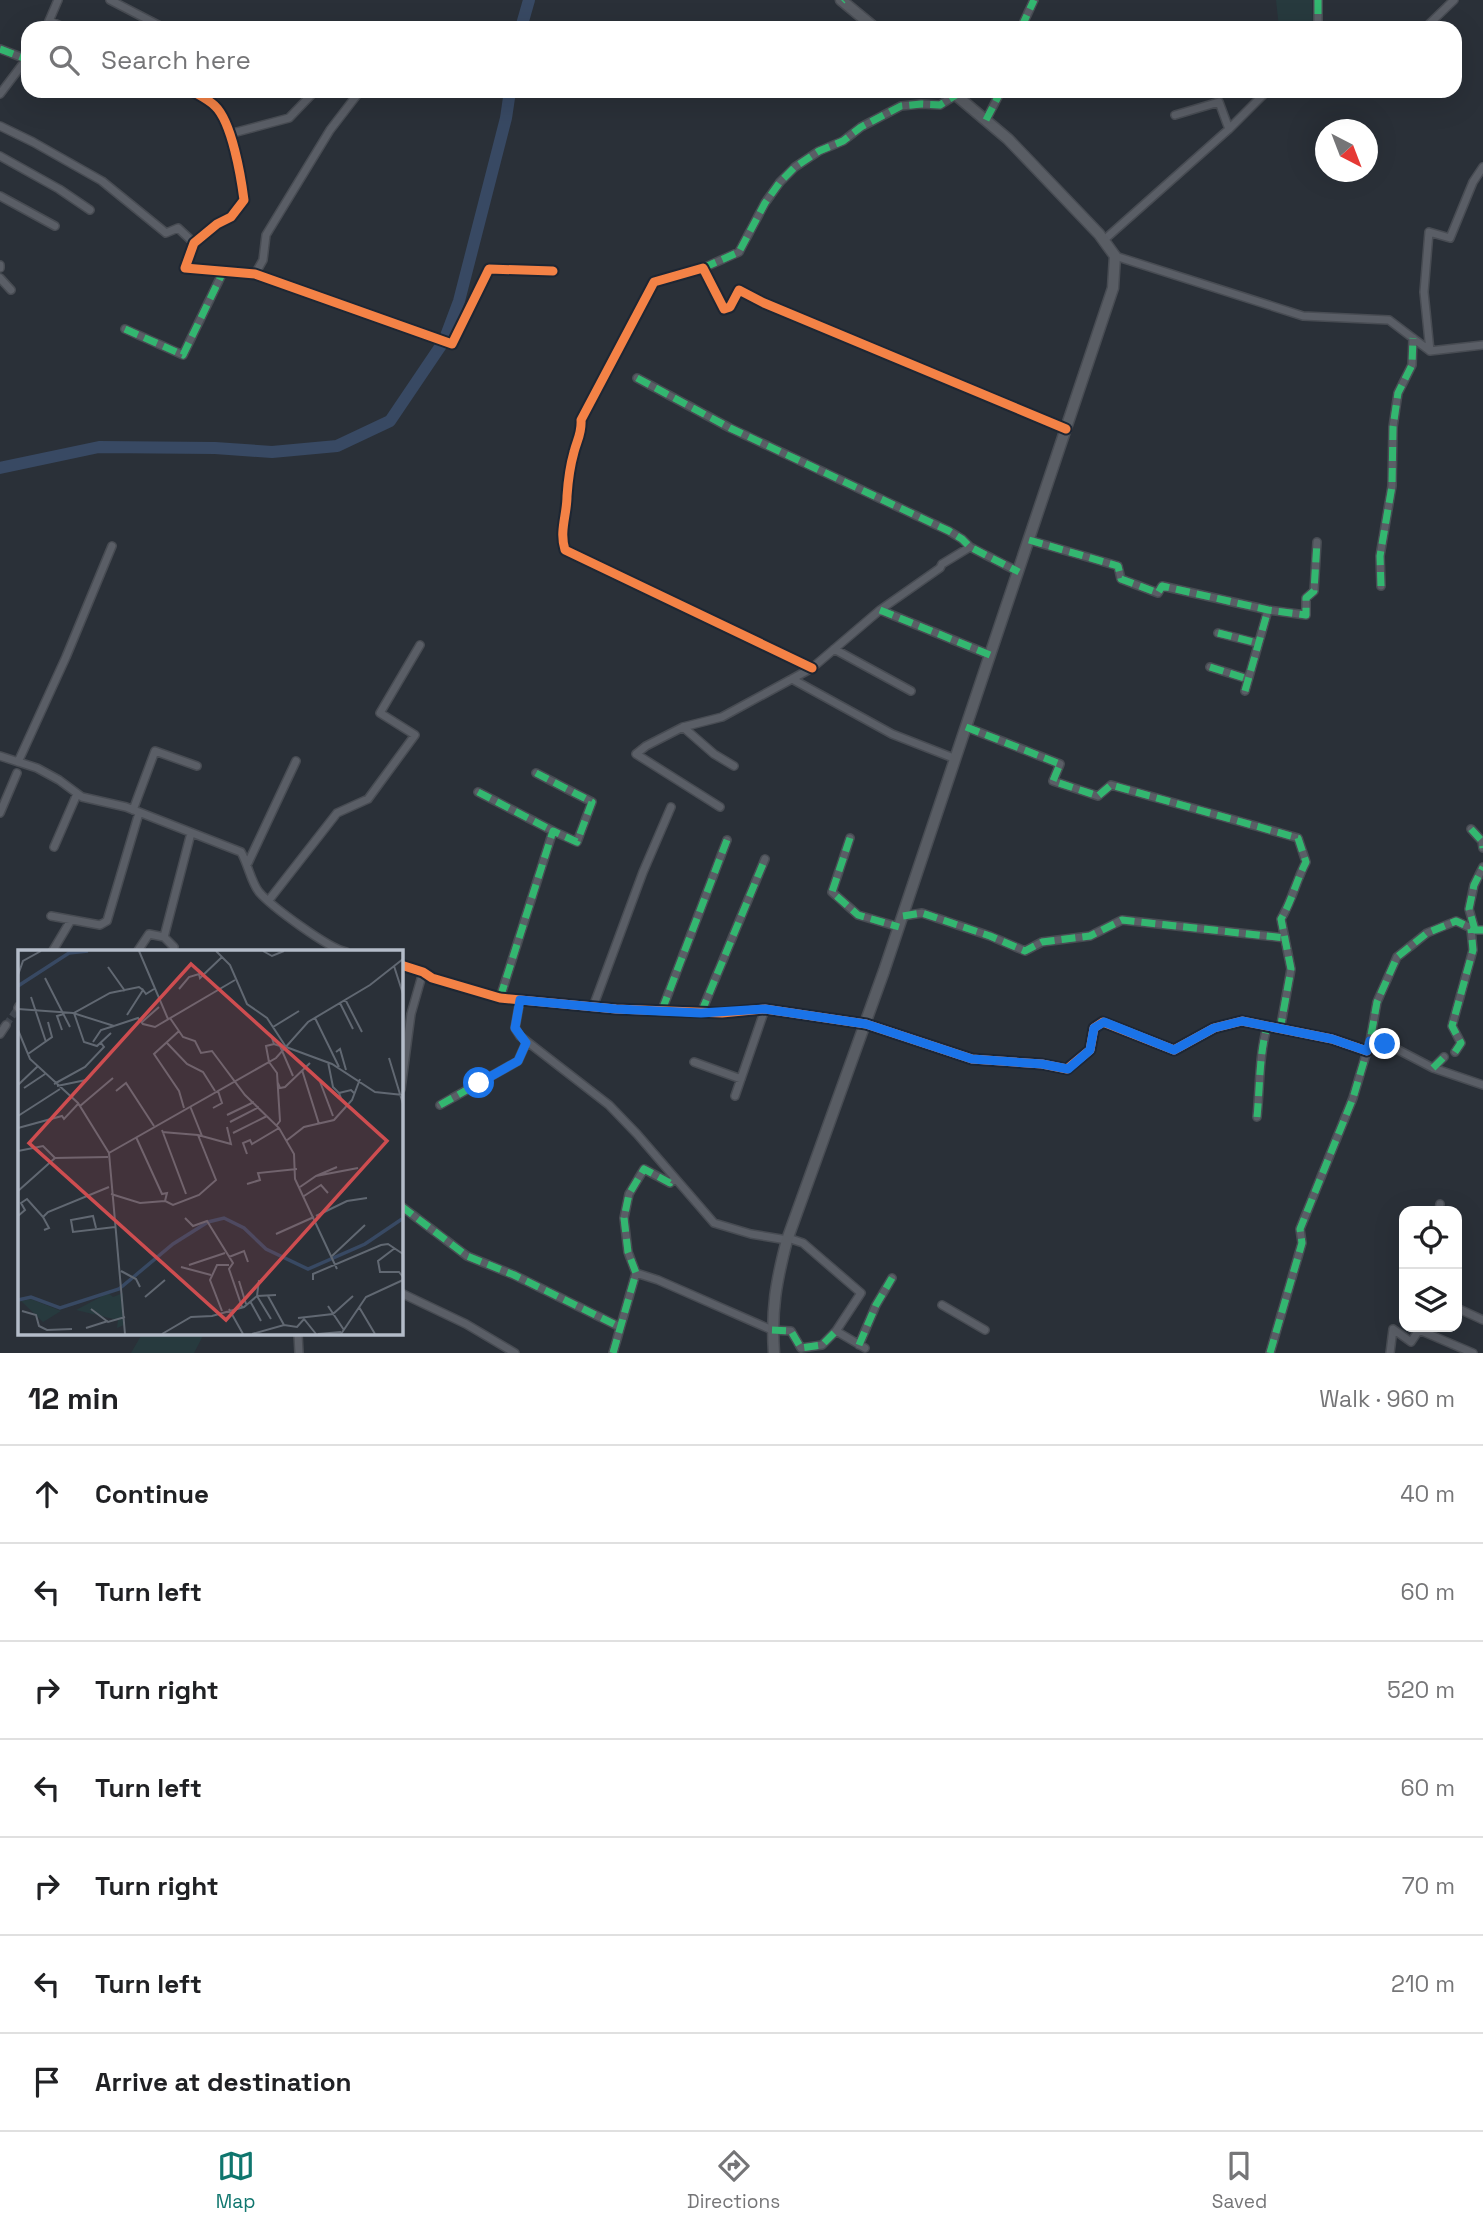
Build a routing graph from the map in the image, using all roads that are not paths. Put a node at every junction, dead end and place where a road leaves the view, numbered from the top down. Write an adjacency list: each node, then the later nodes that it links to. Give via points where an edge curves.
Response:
1 (58, 0): 7 (street)
2 (110, 0): 8 (street)
3 (842, 0): 9 (main road)
4 (1034, 0): 10 (street)
5 (1318, 0): 11 (street)
6 (1454, 0): 12 (street)
7 (49, 21)
8 (150, 21)
9 (867, 21)
10 (1024, 21)
11 (1318, 21)
12 (1432, 21)
13 (0, 49): 14 (street)
14 (21, 56)
15 (21, 66): 16 (street)
16 (0, 94)
17 (202, 98): 28 (street, via 216,107)
18 (308, 98): 28 (street, via 289,118)
19 (355, 98): 40 (street, via 272,224)
20 (948, 98): 37 (street, via 940,105 901,106 795,167 765,202 739,252)
21 (959, 98): 25 (main road)
22 (997, 98): 25 (street)
23 (1260, 98): 27 (street)
24 (1175, 115): 27 (street, via 1220,102)
25 (986, 120): 34 (main road)
26 (0, 126): 35 (street, via 103,181 166,233 178,228)
27 (1229, 128): 34 (street)
28 (229, 134): 35 (street, via 244,200 231,217)
29 (0, 156): 32 (street)
30 (1483, 167): 46 (street, via 1450,238 1429,232 1424,292)
31 (0, 195): 33 (street)
32 (90, 211)
33 (55, 226)
34 (1104, 240): 36 (main road)
35 (194, 243): 39 (street, via 185,268)
36 (1115, 256): 44 (street, via 1303,316 1389,320); 48 (main road, via 1113,288)
37 (703, 268): 48 (street, via 724,309 739,290); 63 (street, via 654,282 582,420 568,478 561,537 565,550)
38 (552, 271): 40 (street, via 489,269 452,344)
39 (223, 272): 40 (street); 43 (street, via 183,355)
40 (255, 274)
41 (0, 278): 42 (street)
42 (11, 290)
43 (125, 329)
44 (1413, 338): 46 (street); 54 (street, via 1412,365 1398,393 1393,427)
45 (1483, 345): 46 (street)
46 (1430, 351)
47 (637, 378): 52 (street, via 730,428 949,531)
48 (1066, 429): 49 (main road)
49 (1029, 540): 53 (main road); 56 (street, via 1118,566 1121,579 1158,593 1162,586)
50 (1317, 542): 56 (street, via 1314,591 1306,598 1306,615)
51 (112, 546): 73 (street)
52 (970, 547): 53 (street); 55 (street)
53 (1019, 572): 61 (main road)
54 (1381, 586)
55 (880, 610): 60 (street); 61 (street)
56 (1268, 610): 58 (street)
57 (1218, 633): 58 (street)
58 (1257, 643): 65 (street)
59 (420, 645): 94 (street, via 380,713 415,735 368,799 337,813)
60 (834, 649): 63 (street); 66 (street)
61 (990, 655): 69 (main road)
62 (1210, 667): 65 (street)
63 (812, 668): 64 (street)
64 (793, 679): 68 (street, via 722,717); 71 (street, via 892,734)
65 (1248, 679): 67 (street)
66 (911, 691)
67 (1245, 691)
68 (683, 727): 75 (street); 81 (street, via 636,754)
69 (966, 727): 71 (main road); 101 (street, via 1060,764 1053,781 1098,796 1111,785 1298,838 1306,862 1281,919)
70 (0, 756): 73 (street)
71 (956, 759): 96 (main road)
72 (296, 761): 92 (street)
73 (18, 762): 79 (street, via 37,768)
74 (197, 766): 82 (street, via 155,751)
75 (734, 766)
76 (17, 773): 83 (street)
77 (536, 773): 85 (street, via 592,802 576,842)
78 (478, 792): 85 (street)
79 (77, 794): 82 (street); 89 (street)
80 (671, 807): 110 (street)
81 (720, 807)
82 (136, 811): 86 (street); 97 (street, via 107,921 100,925)
83 (0, 813)
84 (1471, 829): 90 (street)
85 (554, 831): 108 (street)
86 (191, 833): 92 (street, via 241,852); 100 (street)
87 (850, 838): 98 (street, via 832,892 858,915)
88 (727, 840): 112 (street)
89 (54, 847)
90 (1483, 848)
91 (765, 859): 113 (street)
92 (248, 863): 94 (street, via 258,891)
93 (1483, 867): 99 (street, via 1469,909)
94 (269, 900): 105 (street)
95 (51, 916): 97 (street)
96 (903, 916): 98 (main road); 101 (street, via 922,912 1026,951 1042,942 1090,936 1122,920)
97 (71, 920): 102 (street)
98 (899, 927): 114 (main road)
99 (1476, 929): 119 (street, via 1456,921 1427,933 1397,957 1377,1002); 122 (street, via 1452,1026 1461,1043)
100 (164, 937): 103 (street, via 149,934); 104 (street)
101 (1285, 938): 117 (street, via 1291,969)
102 (53, 950)
103 (138, 950)
104 (172, 950)
105 (337, 950)
106 (402, 965): 107 (street)
107 (423, 972): 108 (street); 127 (street, via 411,1014)
108 (500, 998): 109 (street)
109 (520, 1000): 110 (street); 120 (street, via 515,1028)
110 (593, 1007): 112 (street)
111 (765, 1009): 113 (street); 114 (street); 126 (street)
112 (662, 1010): 113 (street)
113 (701, 1013)
114 (866, 1024): 116 (street, via 972,1059 1068,1069 1090,1050 1094,1028 1104,1022 1174,1050 1214,1028 1242,1021); 134 (main road)
115 (6, 1025): 118 (street)
116 (1267, 1027): 117 (street); 131 (street)
117 (1280, 1030): 121 (street)
118 (0, 1034)
119 (1370, 1041): 121 (street); 125 (street)
120 (526, 1043): 130 (street, via 518,1061); 132 (street, via 609,1105)
121 (1367, 1051): 150 (street, via 1300,1229 1302,1242)
122 (1455, 1052)
123 (1444, 1057): 125 (street)
124 (694, 1062): 126 (street)
125 (1433, 1068): 128 (street)
126 (741, 1079): 129 (street)
127 (402, 1082)
128 (1483, 1085)
129 (734, 1096)
130 (440, 1105)
131 (1257, 1117)
132 (676, 1178): 134 (street, via 714,1223); 135 (street, via 670,1183 644,1169 629,1194 624,1218)
133 (402, 1207): 141 (street, via 467,1255)
134 (788, 1239): 142 (main road, via 775,1283); 144 (street, via 803,1243 861,1293)
135 (636, 1273): 141 (street); 142 (street)
136 (892, 1278): 144 (street, via 876,1305 862,1346)
137 (402, 1293): 147 (street)
138 (942, 1305): 143 (street)
139 (1462, 1310): 140 (street)
140 (1483, 1320)
141 (620, 1327): 148 (street)
142 (772, 1330): 144 (street, via 791,1331 802,1348 822,1345); 149 (main road)
143 (985, 1330)
144 (836, 1331)
145 (1417, 1332): 151 (street, via 1411,1342 1393,1329)
146 (1428, 1332): 152 (street)
147 (515, 1353)
148 (613, 1353)
149 (774, 1353)
150 (1270, 1353)
151 (1390, 1353)
152 (1473, 1353)

